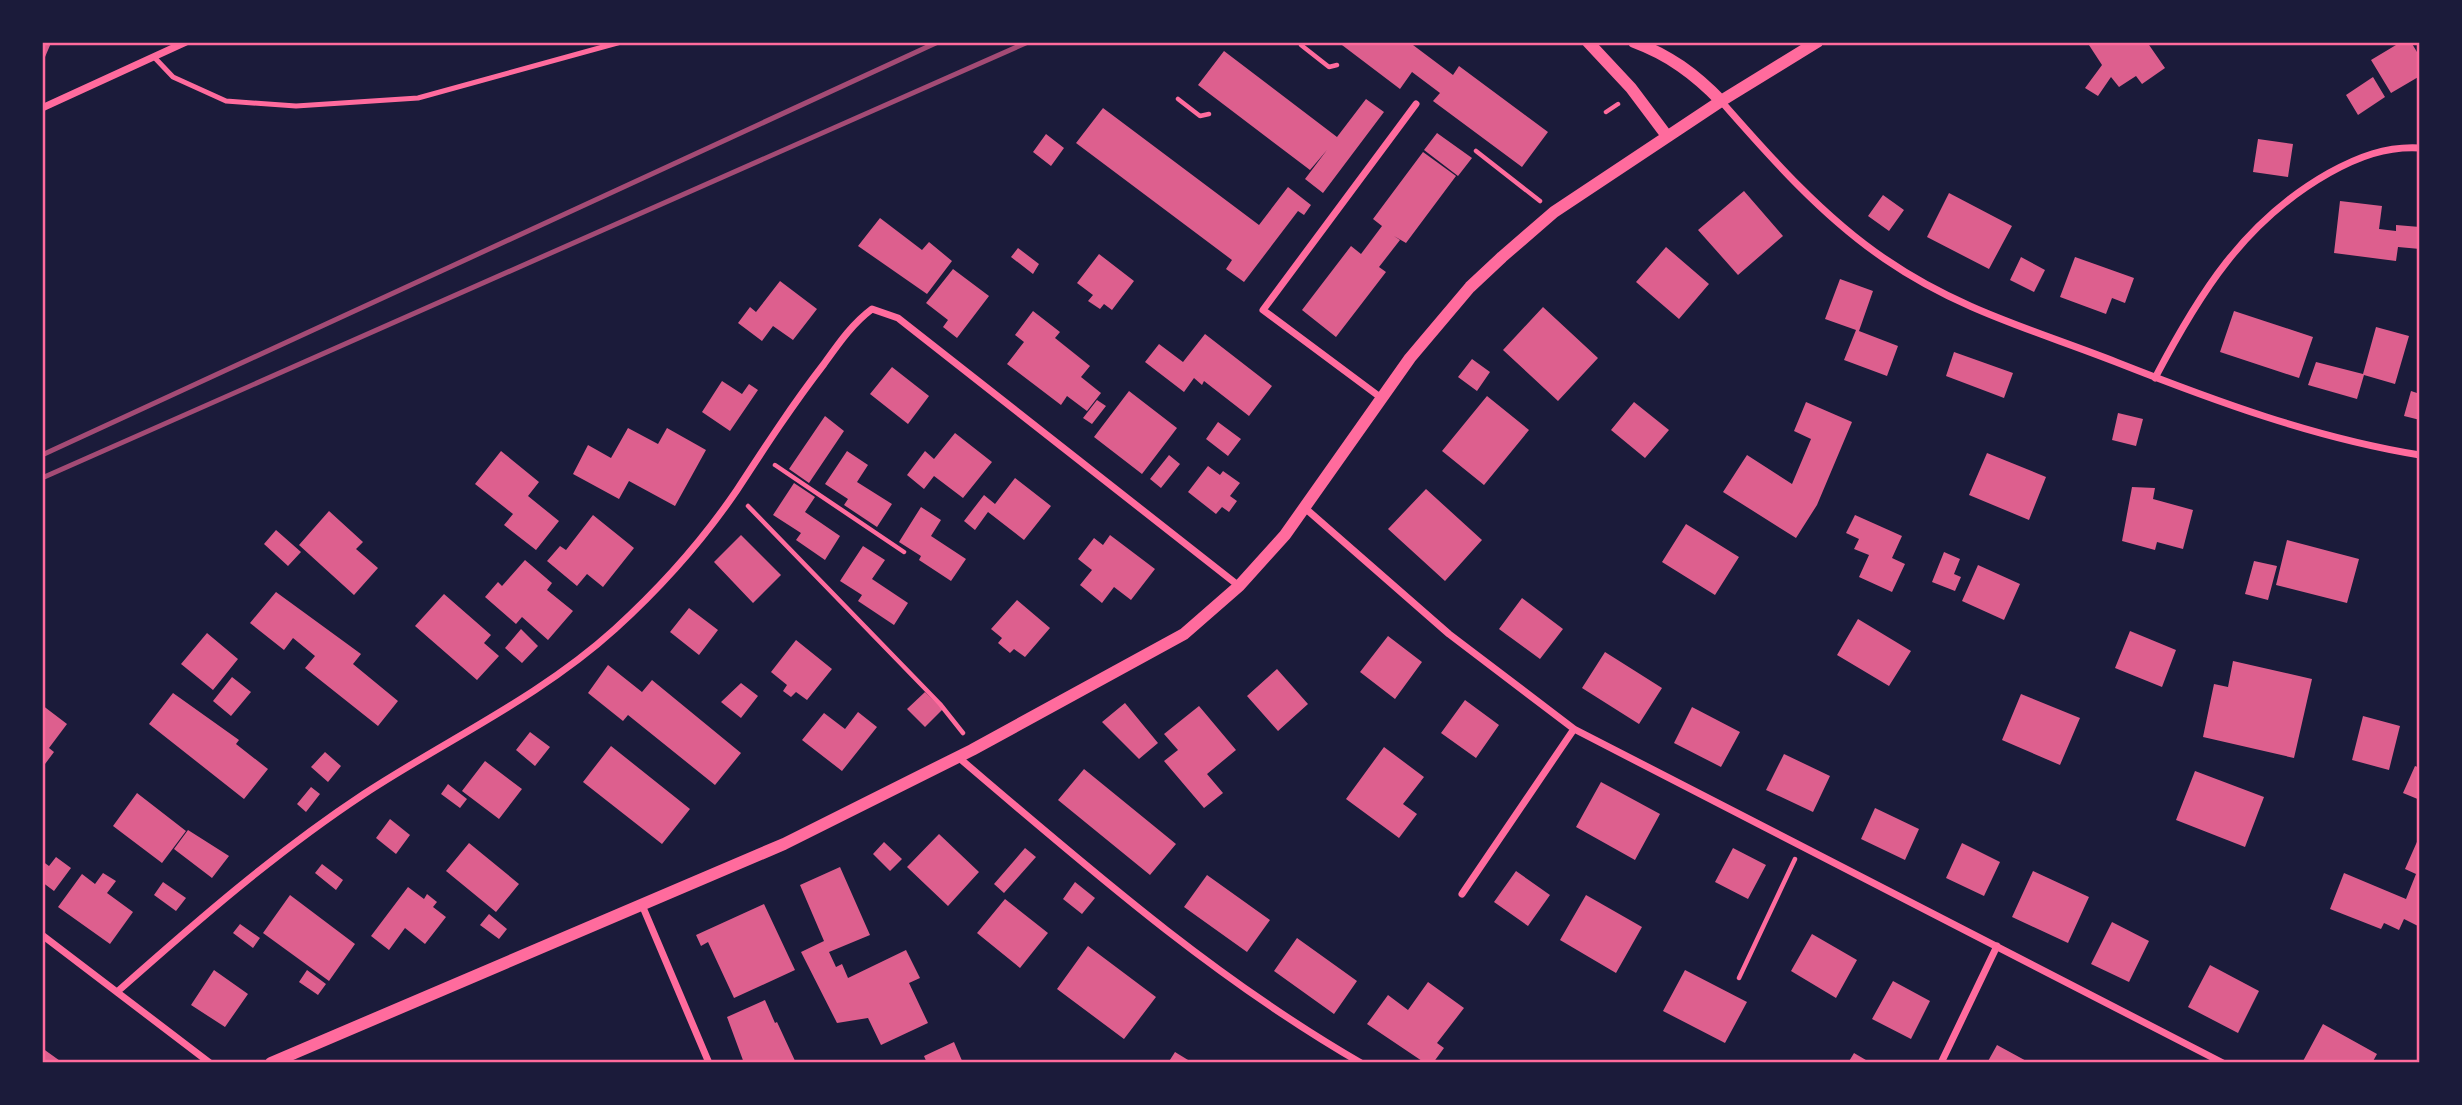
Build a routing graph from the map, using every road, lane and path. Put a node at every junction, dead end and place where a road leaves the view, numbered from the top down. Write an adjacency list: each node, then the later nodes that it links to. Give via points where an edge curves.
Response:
1 (186, 42): 7 (street)
2 (621, 42): 7 (lane, via 418,98 296,106 226,101 173,77)
3 (1588, 42): 14 (street, via 1624,79)
4 (1634, 42): 10 (street, via 1681,65)
5 (1817, 42): 10 (street)
6 (1301, 45): 8 (path, via 1329,67)
7 (154, 57): 12 (street)
8 (1337, 65)
9 (1178, 99): 13 (path, via 1200,116)
10 (1721, 101): 14 (street); 18 (street, via 1820,205 1909,276 1975,312)
11 (1416, 104): 19 (street, via 1263,310)
12 (42, 108)
13 (1209, 114)
14 (1667, 136): 17 (street)
15 (2420, 148): 18 (street, via 2394,147 2370,154 2302,188 2272,211 2198,300)
16 (1476, 151): 17 (path)
17 (1554, 212): 19 (street, via 1470,287)
18 (2155, 378): 21 (street, via 2296,426)
19 (1380, 397): 23 (street)
20 (760, 454): 22 (street); 24 (path); 25 (street, via 856,321 872,309 898,318)
21 (2420, 455)
22 (735, 493): 27 (path, via 940,704); 35 (street, via 629,616 586,654 325,821 209,911)
23 (1305, 508): 25 (street); 26 (street, via 1450,634)
24 (904, 552)
25 (1239, 586): 27 (street, via 1157,651)
26 (1574, 729): 29 (street); 30 (street)
27 (975, 749): 28 (street)
28 (958, 757): 31 (street, via 784,844); 39 (street, via 1191,947)
29 (1801, 846): 33 (street); 34 (path)
30 (1462, 894)
31 (642, 905): 37 (street); 38 (street)
32 (42, 935): 35 (street)
33 (1997, 946): 40 (street); 41 (street)
34 (1739, 978)
35 (117, 992): 36 (street)
36 (209, 1063)
37 (271, 1063)
38 (709, 1063)
39 (1361, 1063)
40 (1941, 1063)
41 (2223, 1063)

